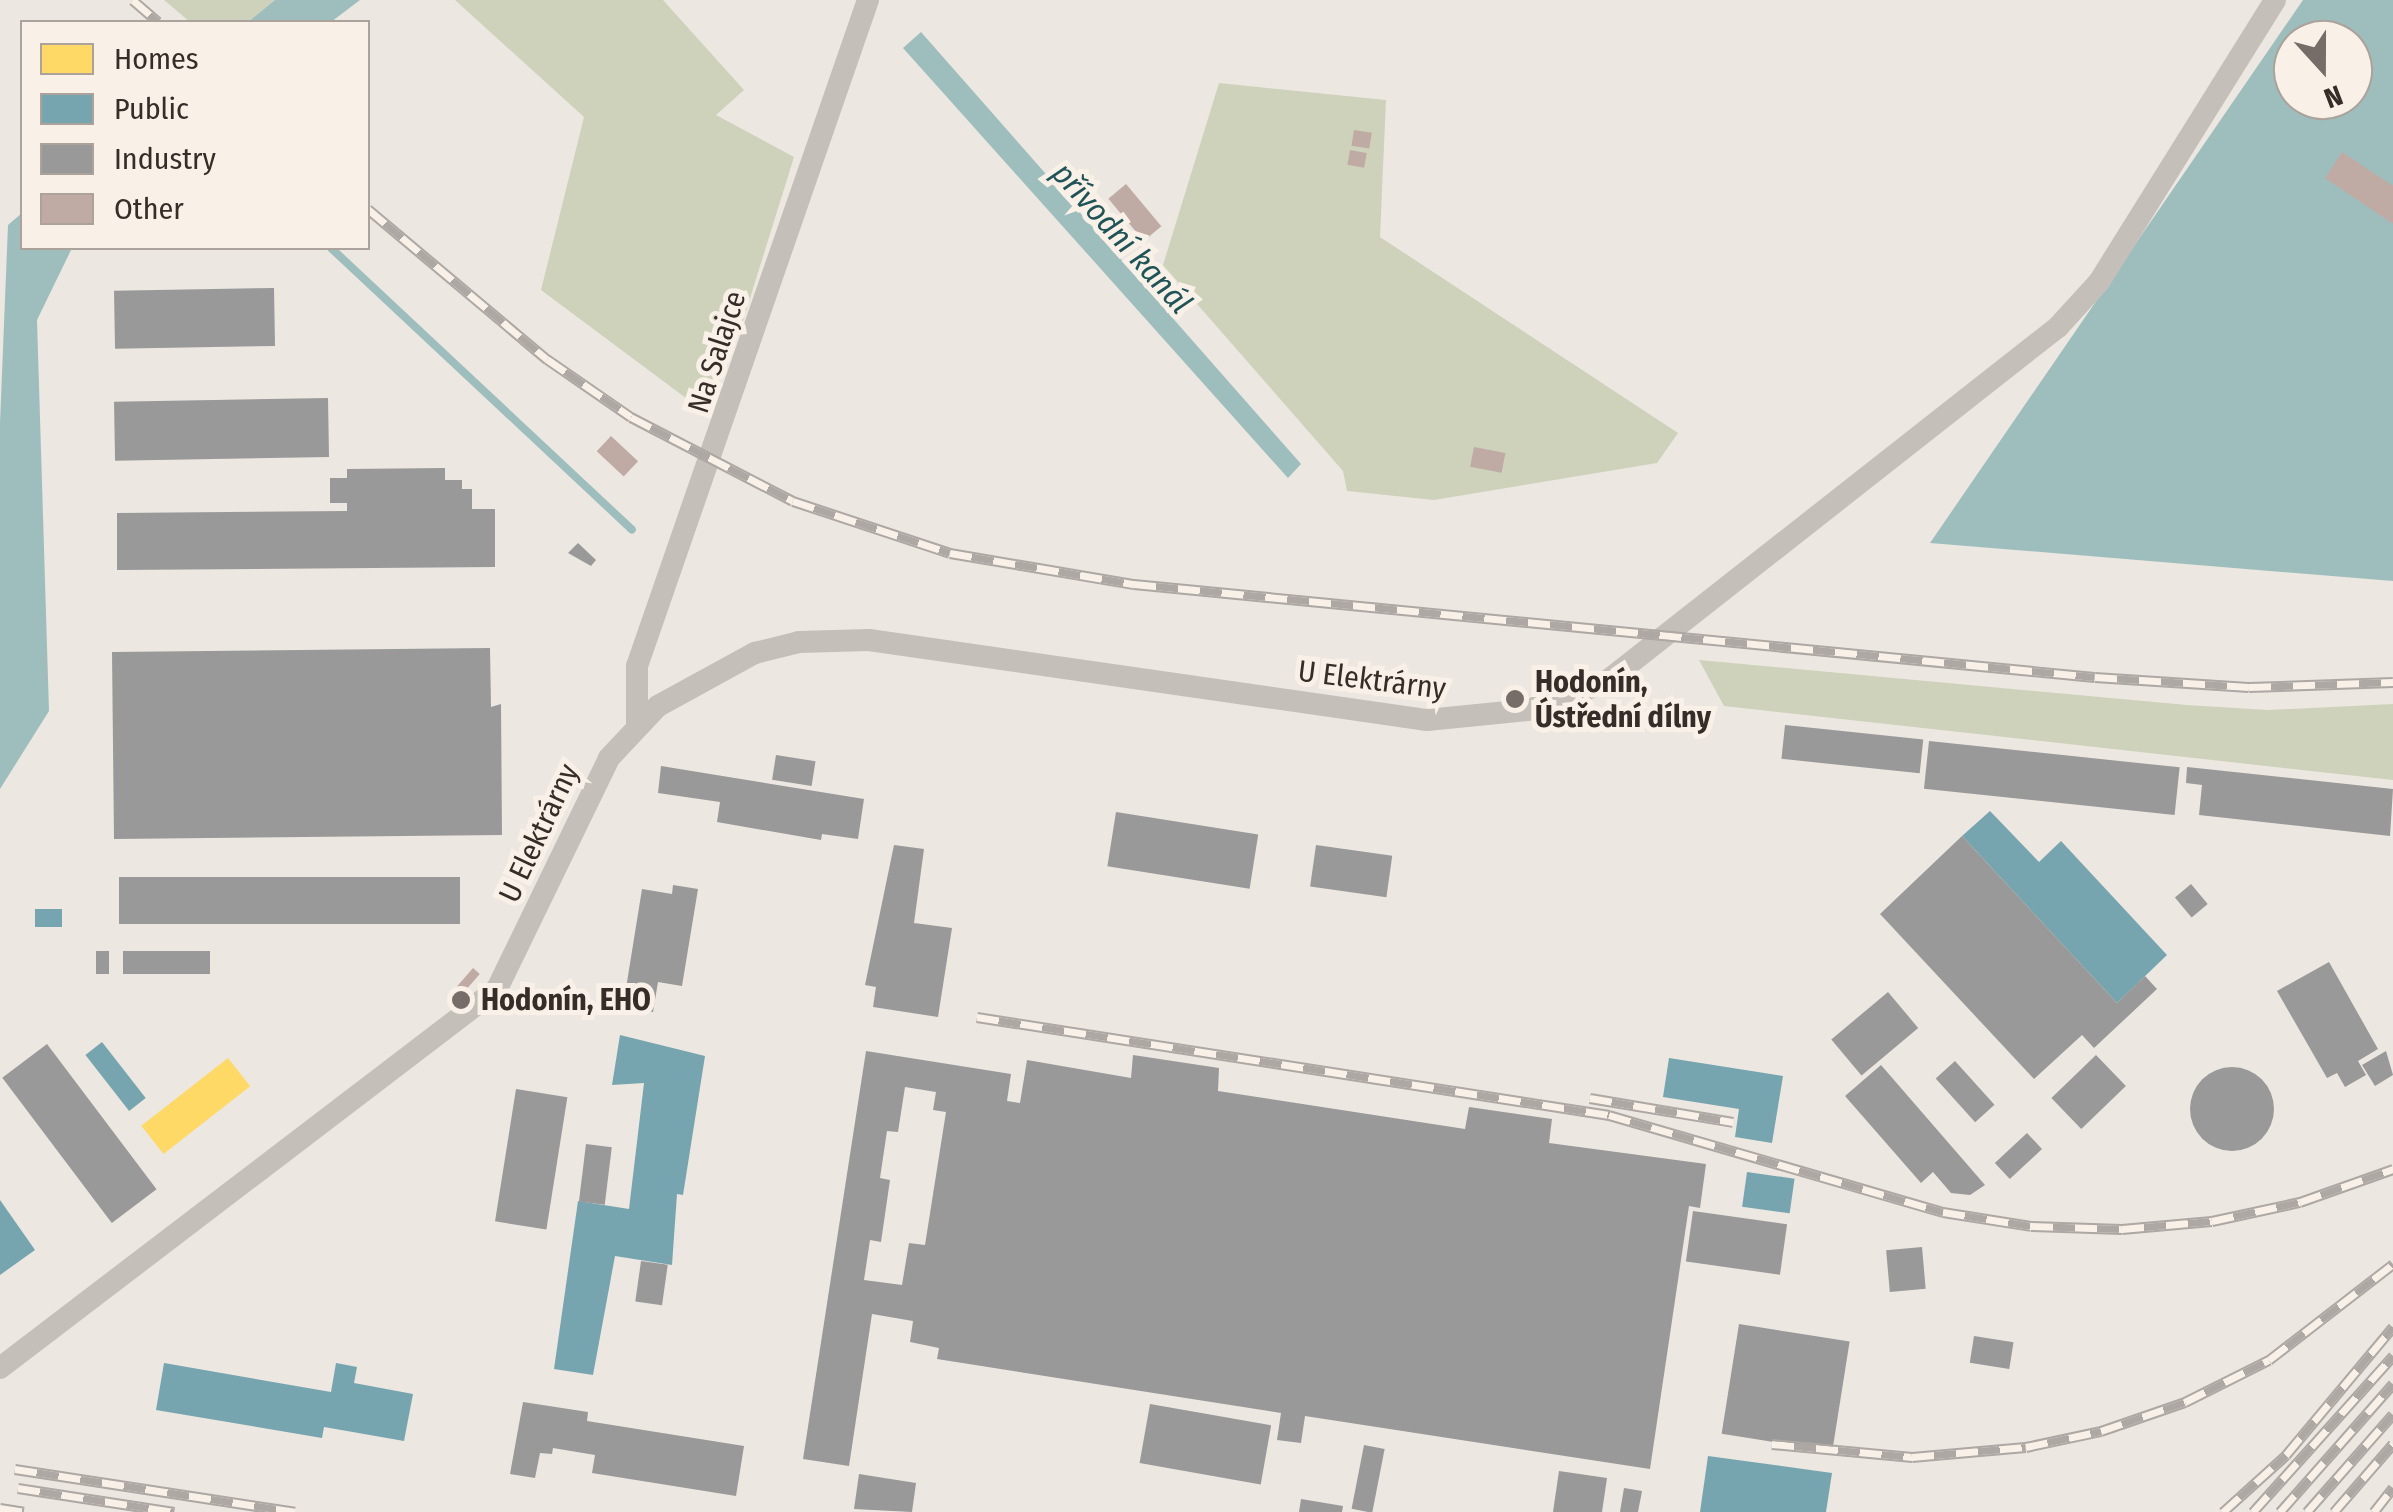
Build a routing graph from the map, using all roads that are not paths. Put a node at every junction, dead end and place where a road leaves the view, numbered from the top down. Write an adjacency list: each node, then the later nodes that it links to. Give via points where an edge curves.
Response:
1 (868, 0): 3 (street, Na Salajce, via 637,666)
2 (2275, 0): 3 (street, U Elektrárny, via 2099,282 2058,328 1606,682 1528,710 1427,720 869,640 799,642 720,669)
3 (637, 725): 4 (street, U Elektrárny, via 586,795 498,989)
4 (0, 1368)

